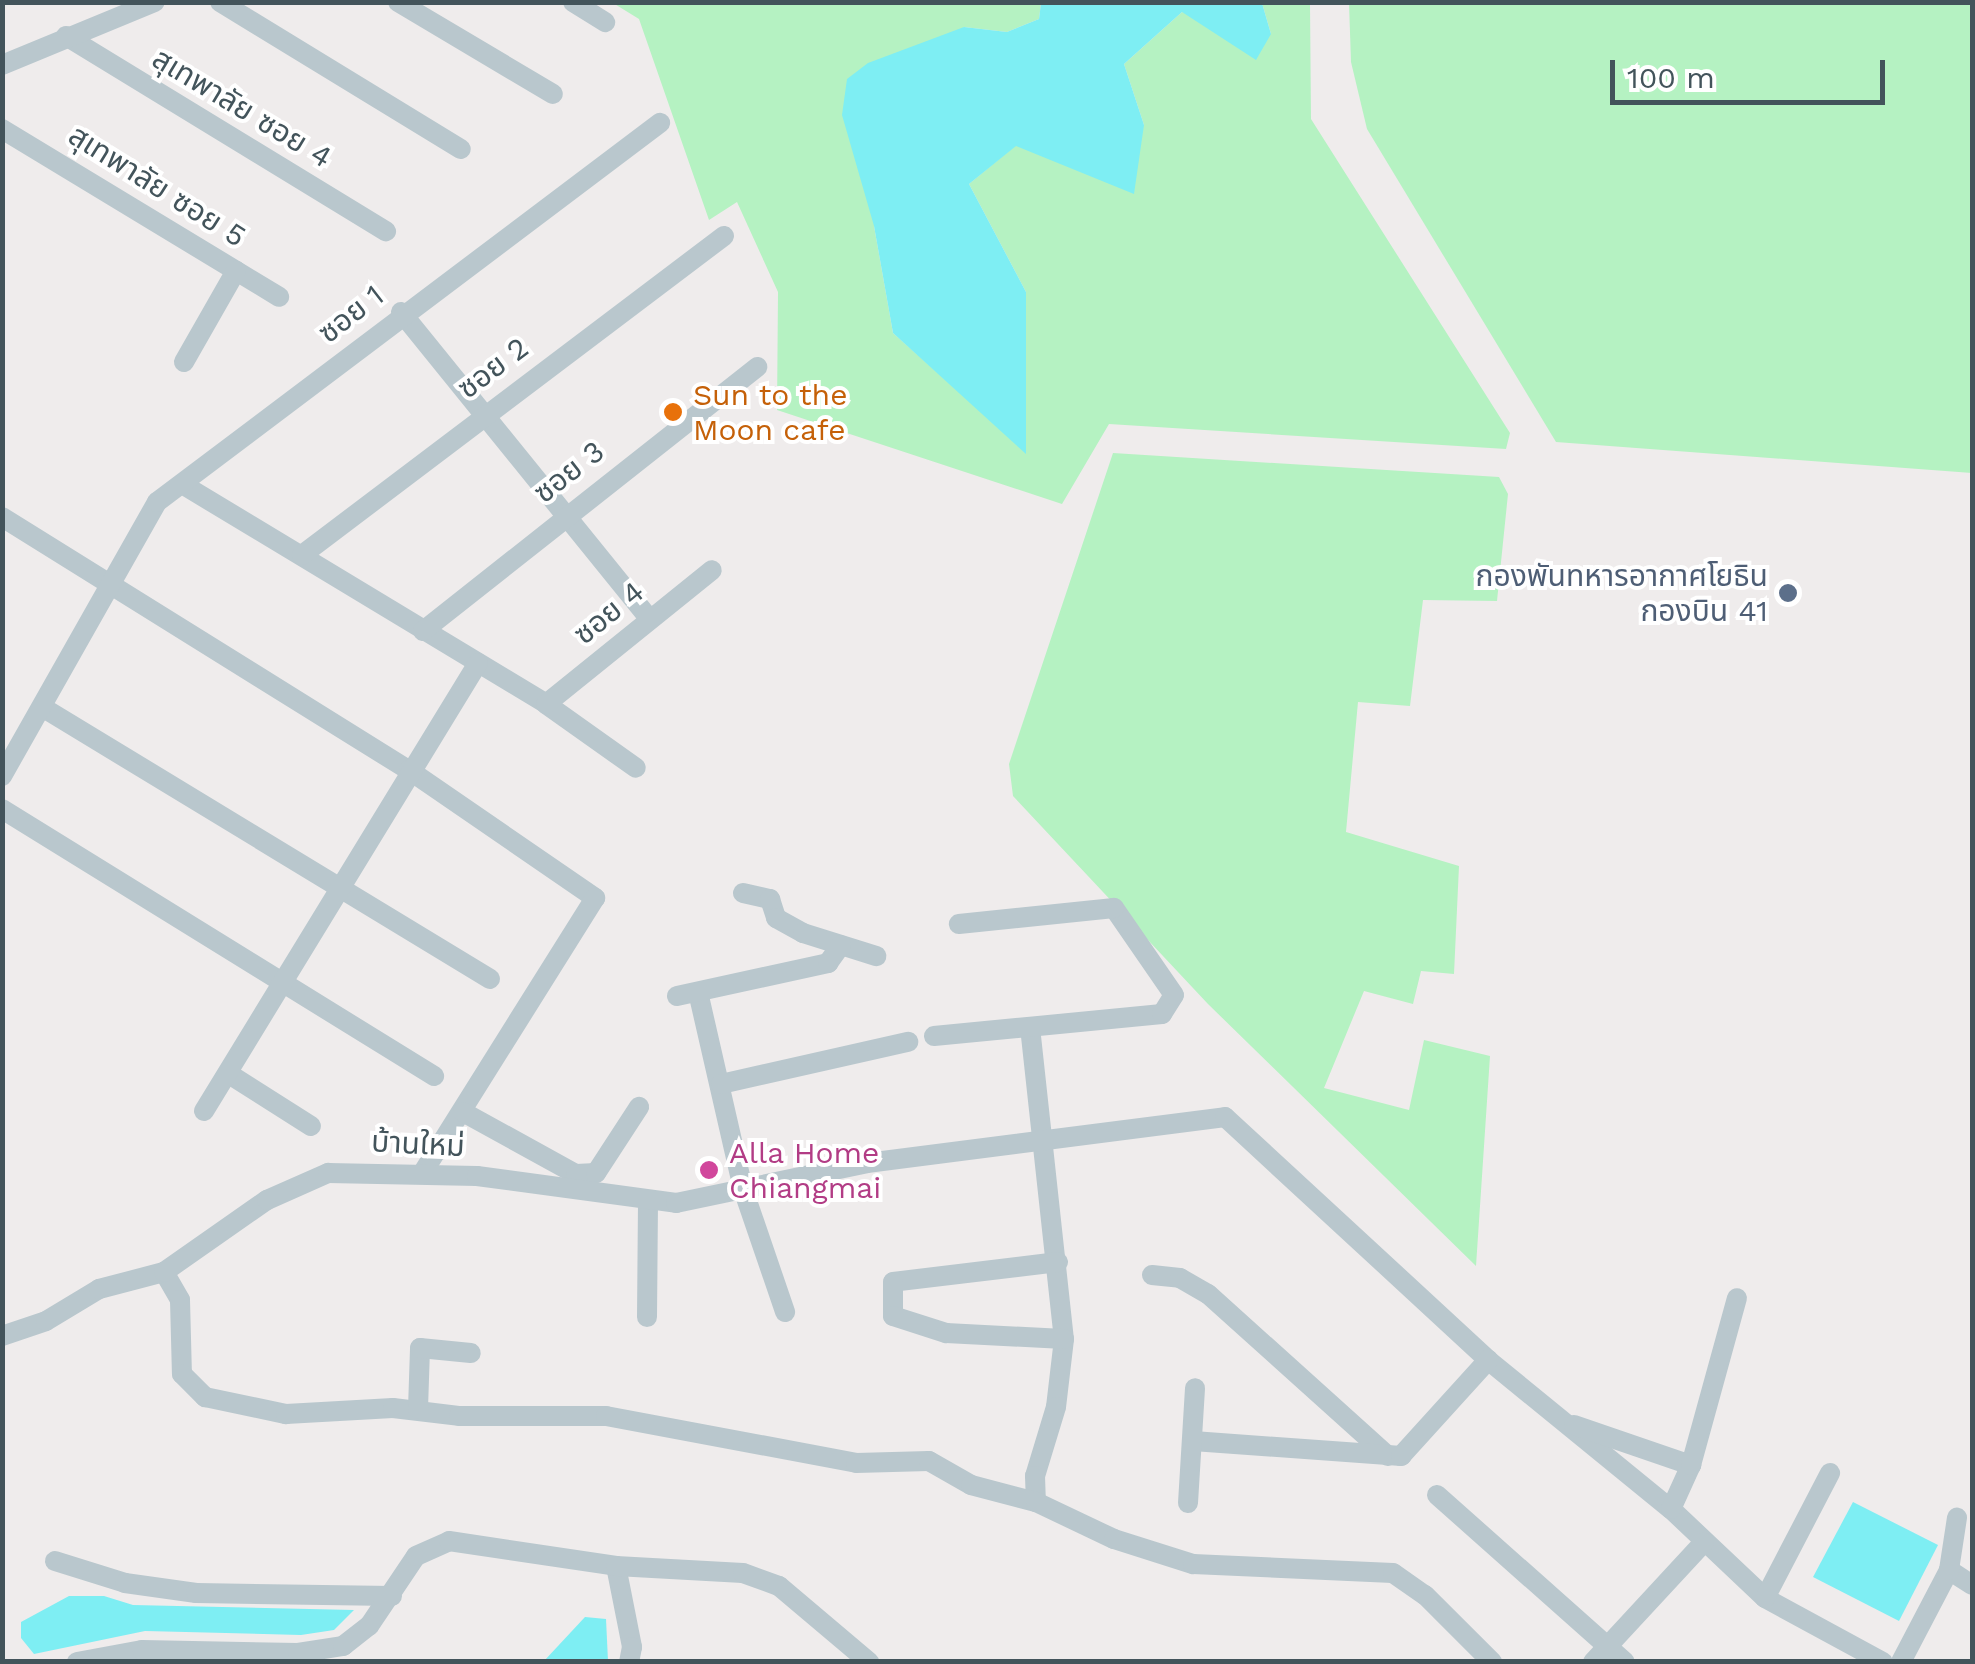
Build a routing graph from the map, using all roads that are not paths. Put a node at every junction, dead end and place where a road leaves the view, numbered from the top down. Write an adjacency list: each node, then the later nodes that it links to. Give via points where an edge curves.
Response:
1 (154, 2): 6 (street)
2 (220, 2): 11 (street)
3 (398, 2): 8 (street)
4 (574, 2): 5 (street)
5 (604, 22)
6 (66, 36): 7 (street); 12 (street, สุเทพาลัย ซอย 4)
7 (2, 65)
8 (553, 94)
9 (660, 124): 16 (street, ซอย 1)
10 (2, 129): 14 (street, สุเทพาลัย ซอย 5)
11 (461, 149)
12 (386, 231)
13 (724, 236): 19 (street, ซอย 2)
14 (236, 271): 15 (street, สุเทพาลัย ซอย 5); 17 (street)
15 (278, 297)
16 (401, 312): 19 (street); 20 (street, ซอย 1)
17 (184, 362)
18 (757, 366): 21 (street, ซอย 3)
19 (482, 413): 21 (street); 23 (street, ซอย 2)
20 (182, 484): 23 (street); 25 (street, ซอย 1, via 157,502)
21 (564, 513): 26 (street); 27 (street, ซอย 3)
22 (2, 517): 25 (street)
23 (302, 555): 27 (street)
24 (712, 570): 26 (street, ซอย 4)
25 (109, 582): 30 (street, ซอย 1); 32 (street)
26 (649, 618): 29 (street, ซอย 4)
27 (423, 631): 28 (street)
28 (478, 663): 29 (street); 32 (street)
29 (546, 704): 31 (street)
30 (42, 707): 33 (street, ซอย 1); 35 (street)
31 (636, 768)
32 (410, 770): 35 (street); 50 (street, via 595,898)
33 (2, 776)
34 (2, 810): 41 (street)
35 (338, 887): 40 (street); 41 (street)
36 (743, 892): 38 (street, via 770,899 776,918)
37 (959, 924): 42 (street, via 1114,908 1174,995 1162,1014)
38 (840, 944): 39 (street); 47 (street, via 828,963 687,994)
39 (876, 956)
40 (490, 979)
41 (282, 984): 45 (street); 46 (street)
42 (1030, 1027): 43 (street); 52 (street)
43 (934, 1036)
44 (908, 1042): 47 (street)
45 (230, 1074): 49 (street); 51 (street)
46 (434, 1076)
47 (721, 1084): 54 (street)
48 (639, 1108): 50 (street, via 596,1173 576,1174)
49 (204, 1112)
50 (463, 1112): 53 (street)
51 (311, 1126)
52 (1042, 1143): 54 (street, บ้านใหม่, via 867,1163); 56 (street); 65 (street, บ้านใหม่, via 1225,1116)
53 (423, 1172): 55 (street, บ้านใหม่); 57 (street, บ้านใหม่, via 328,1173 295,1184)
54 (743, 1189): 55 (street, บ้านใหม่, via 676,1203); 60 (street)
55 (648, 1200): 61 (street)
56 (1058, 1262): 63 (street); 63 (street, via 893,1282 893,1316 946,1333)
57 (164, 1272): 62 (street, บ้านใหม่, via 100,1289 46,1321); 67 (street, via 180,1300 182,1374 205,1398 286,1414)
58 (1152, 1275): 70 (street, via 1180,1278 1208,1294)
59 (1738, 1298): 71 (street)
60 (785, 1312)
61 (647, 1317)
62 (2, 1336)
63 (1064, 1339): 74 (street, via 1056,1408 1035,1476)
64 (471, 1353): 67 (street, via 420,1348)
65 (1488, 1360): 68 (street); 70 (street, via 1401,1456)
66 (1196, 1388): 69 (street)
67 (418, 1409): 74 (street, via 459,1416 606,1416 856,1463 929,1461 972,1485)
68 (1562, 1420): 71 (street); 76 (street)
69 (1194, 1440): 70 (street); 75 (street)
70 (1388, 1456)
71 (1690, 1465): 76 (street)
72 (1830, 1473): 84 (street)
73 (1436, 1495): 85 (street)
74 (1036, 1502): 89 (street, via 1114,1539 1193,1564 1393,1574 1425,1595)
75 (1188, 1503)
76 (1671, 1509): 78 (street)
77 (1957, 1518): 81 (street)
78 (1704, 1542): 84 (street); 85 (street)
79 (55, 1561): 83 (street, via 124,1584 196,1594)
80 (616, 1566): 83 (street, via 450,1541 416,1556); 87 (street); 88 (street, via 743,1573 779,1586)
81 (1949, 1570): 82 (street); 92 (street)
82 (1972, 1585)
83 (392, 1596): 86 (street, via 357,1639 320,1652 142,1650)
84 (1765, 1598): 91 (street)
85 (1600, 1654): 90 (street)
86 (78, 1662)
87 (629, 1662)
88 (869, 1662)
89 (1492, 1662)
90 (1624, 1662)
91 (1883, 1662)
92 (1900, 1662)

